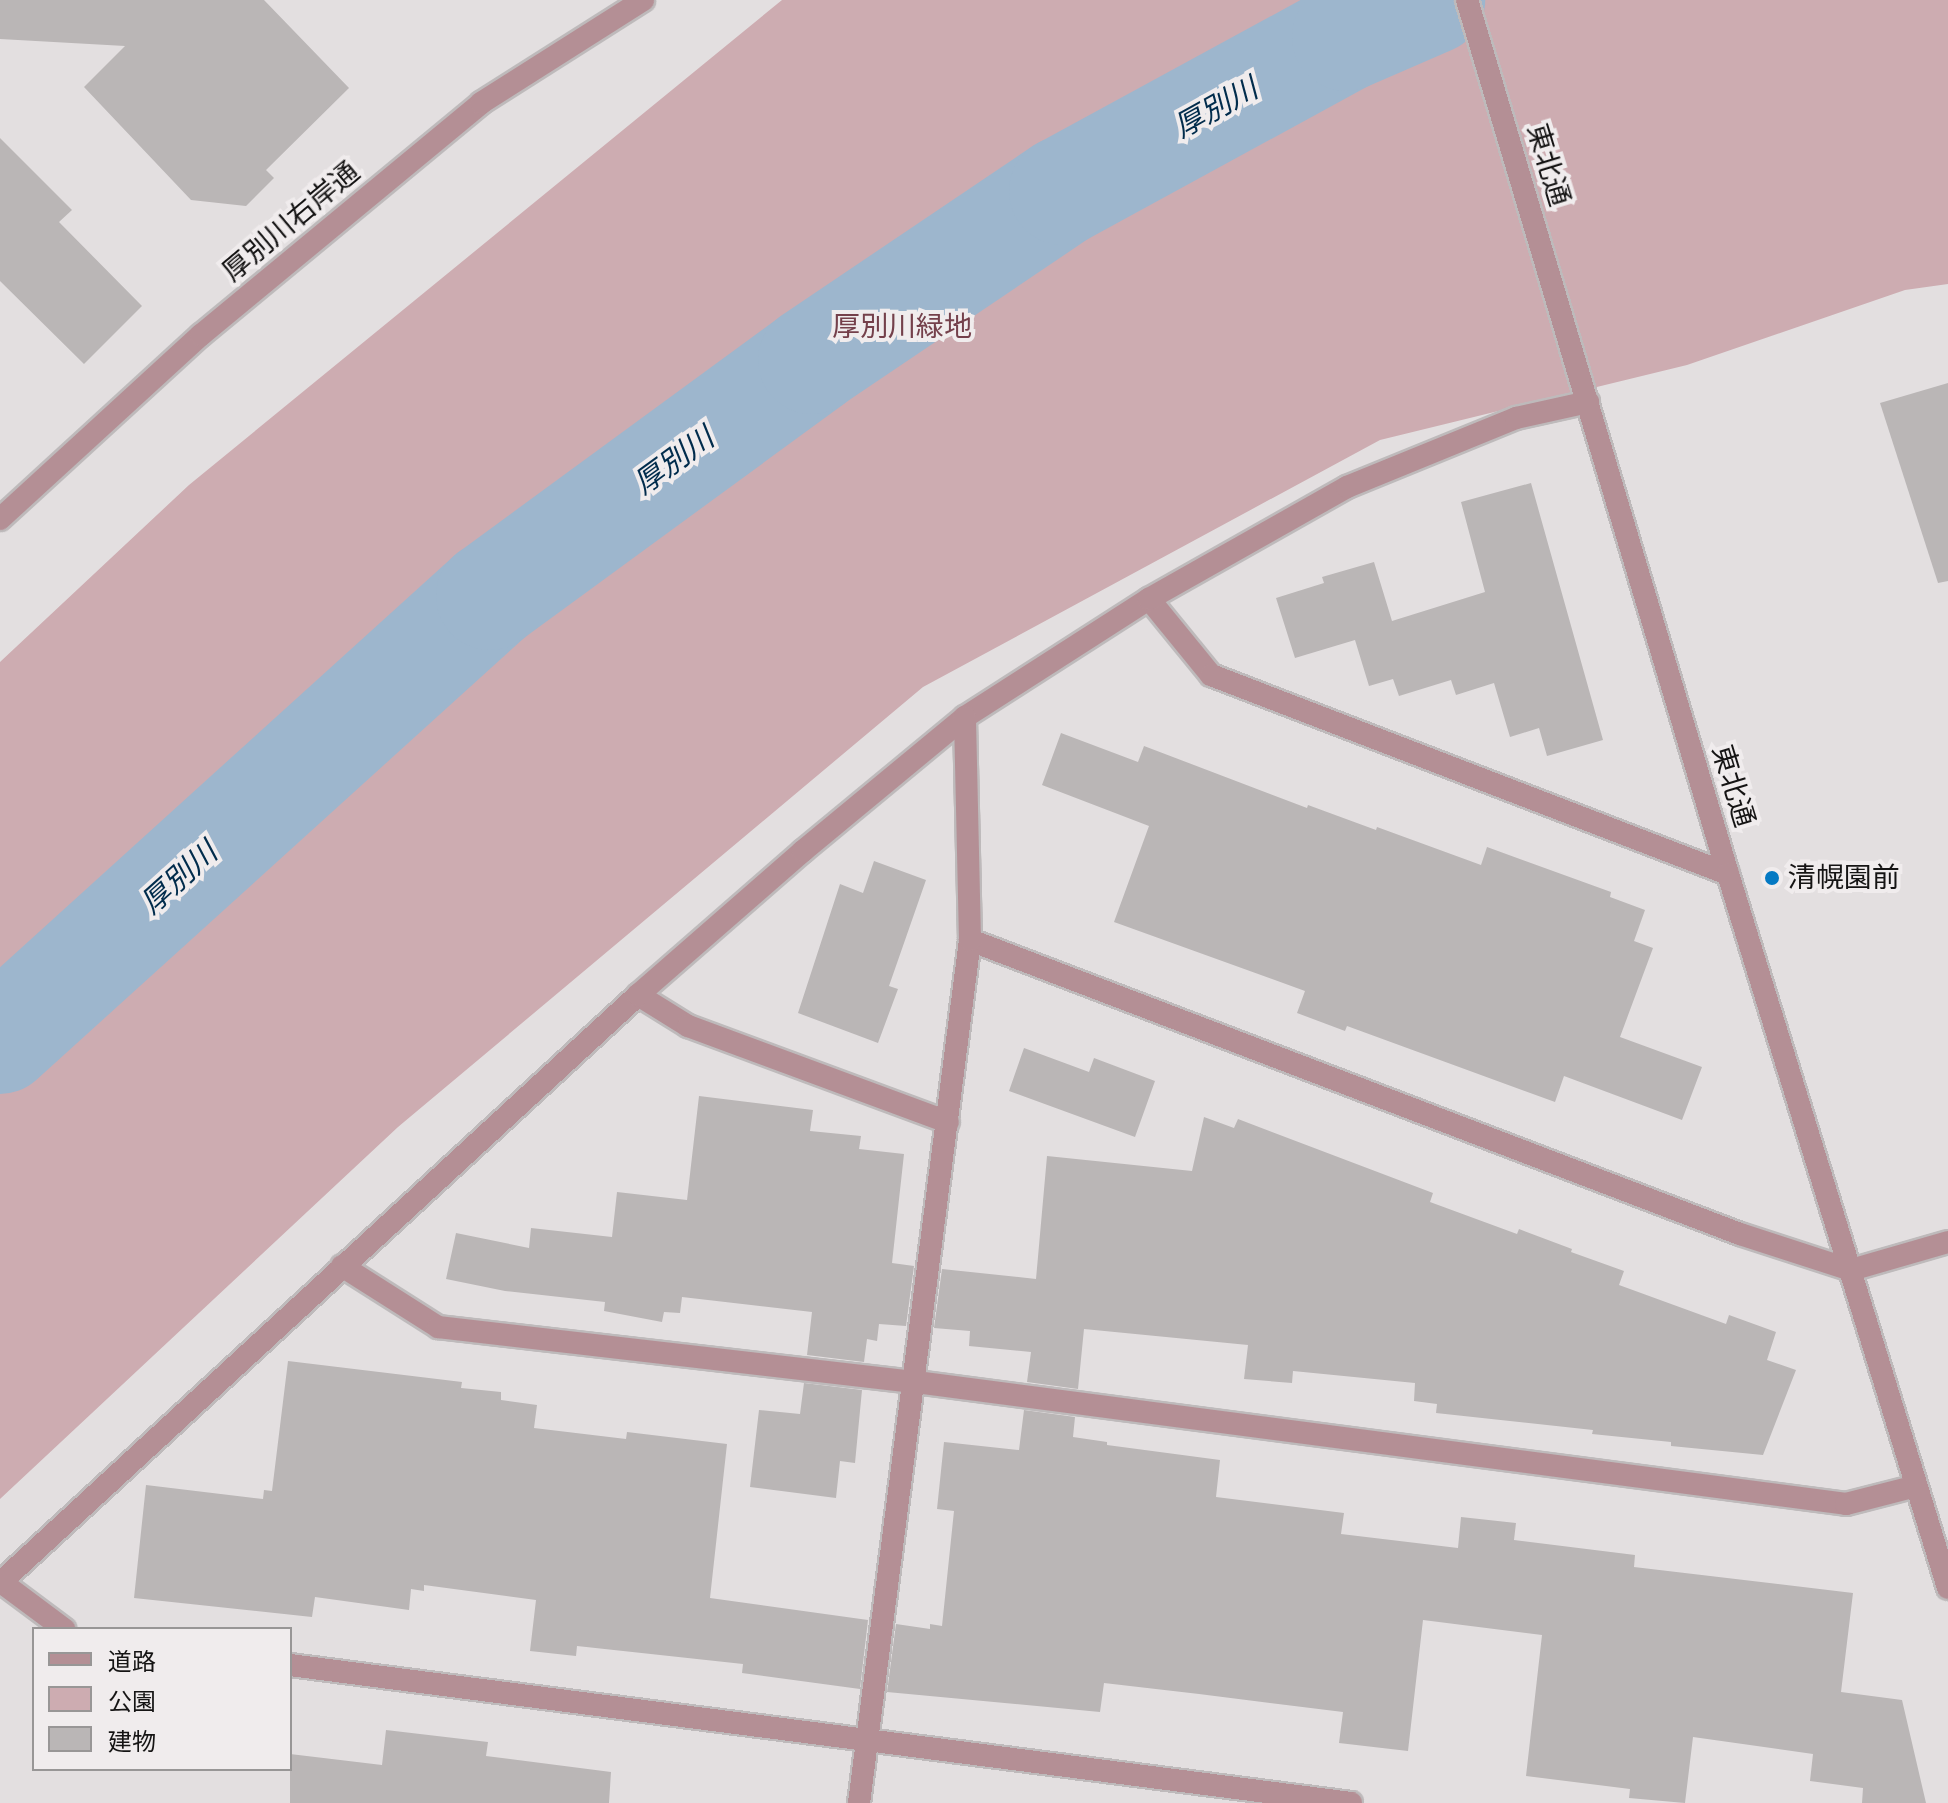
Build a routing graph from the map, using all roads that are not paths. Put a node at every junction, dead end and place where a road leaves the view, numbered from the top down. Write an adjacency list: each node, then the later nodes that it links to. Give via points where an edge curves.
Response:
1 (643, 0): 4 (street, 厚別川右岸通, via 481,103 201,335)
2 (1467, 0): 3 (street, 東北通)
3 (1588, 402): 5 (street, via 1516,418 1347,487); 7 (street, 東北通)
4 (0, 519)
5 (1149, 599): 6 (street); 7 (street, via 1211,675)
6 (965, 717): 8 (street); 9 (street)
7 (1728, 874): 13 (street, 東北通)
8 (970, 940): 10 (street); 13 (street, via 1740,1234)
9 (638, 995): 10 (street, via 688,1026); 12 (street)
10 (948, 1122): 14 (street)
11 (1948, 1242): 13 (street)
12 (342, 1266): 14 (street, via 438,1327); 16 (street)
13 (1851, 1270): 15 (street, 東北通)
14 (916, 1382): 15 (street, via 1846,1504); 20 (street)
15 (1916, 1486): 17 (street, 東北通)
16 (0, 1583): 18 (street)
17 (1948, 1588)
18 (61, 1627)
19 (292, 1665): 20 (street)
20 (866, 1740): 21 (street); 22 (street)
21 (859, 1803)
22 (1351, 1803)

